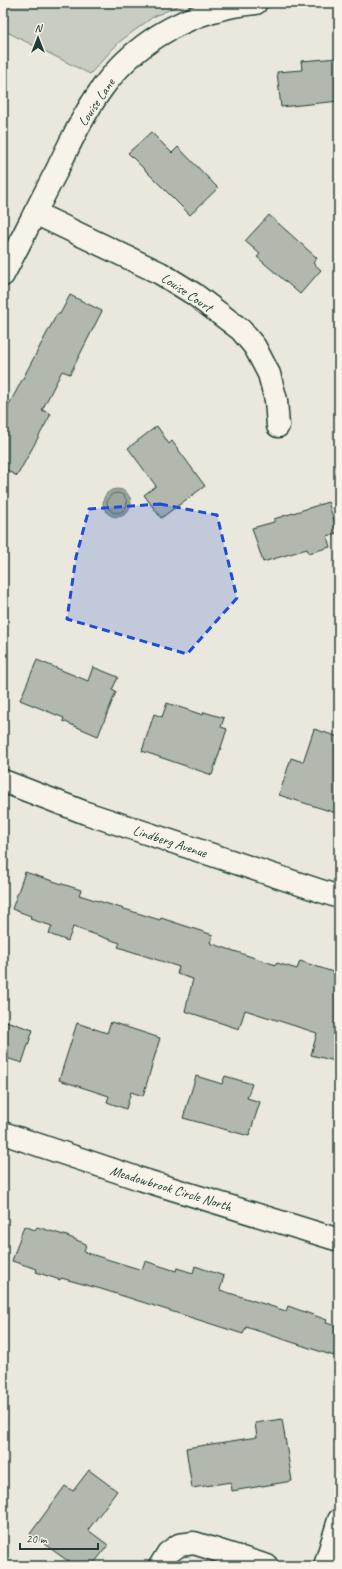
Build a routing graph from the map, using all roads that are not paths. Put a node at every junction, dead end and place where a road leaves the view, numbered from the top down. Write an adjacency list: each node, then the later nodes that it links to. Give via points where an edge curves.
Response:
1 (256, 3): 2 (street, Louise Lane, via 239,4 198,15 166,29 132,55 104,86 85,116)
2 (35, 213): 3 (street, Louise Lane); 4 (street, Louise Court, via 160,273 194,294 241,330 255,348 269,374 276,400)
3 (3, 275)
4 (278, 426)
5 (3, 781): 6 (street, Lindberg Avenue, via 86,813)
6 (339, 897)
7 (3, 1133): 8 (street, Meadowbrook Circle North, via 137,1178)
8 (339, 1240)
9 (339, 1520): 12 (street)
10 (160, 1566): 11 (street, via 168,1553 179,1545 194,1543)
11 (267, 1566)
12 (325, 1566)

